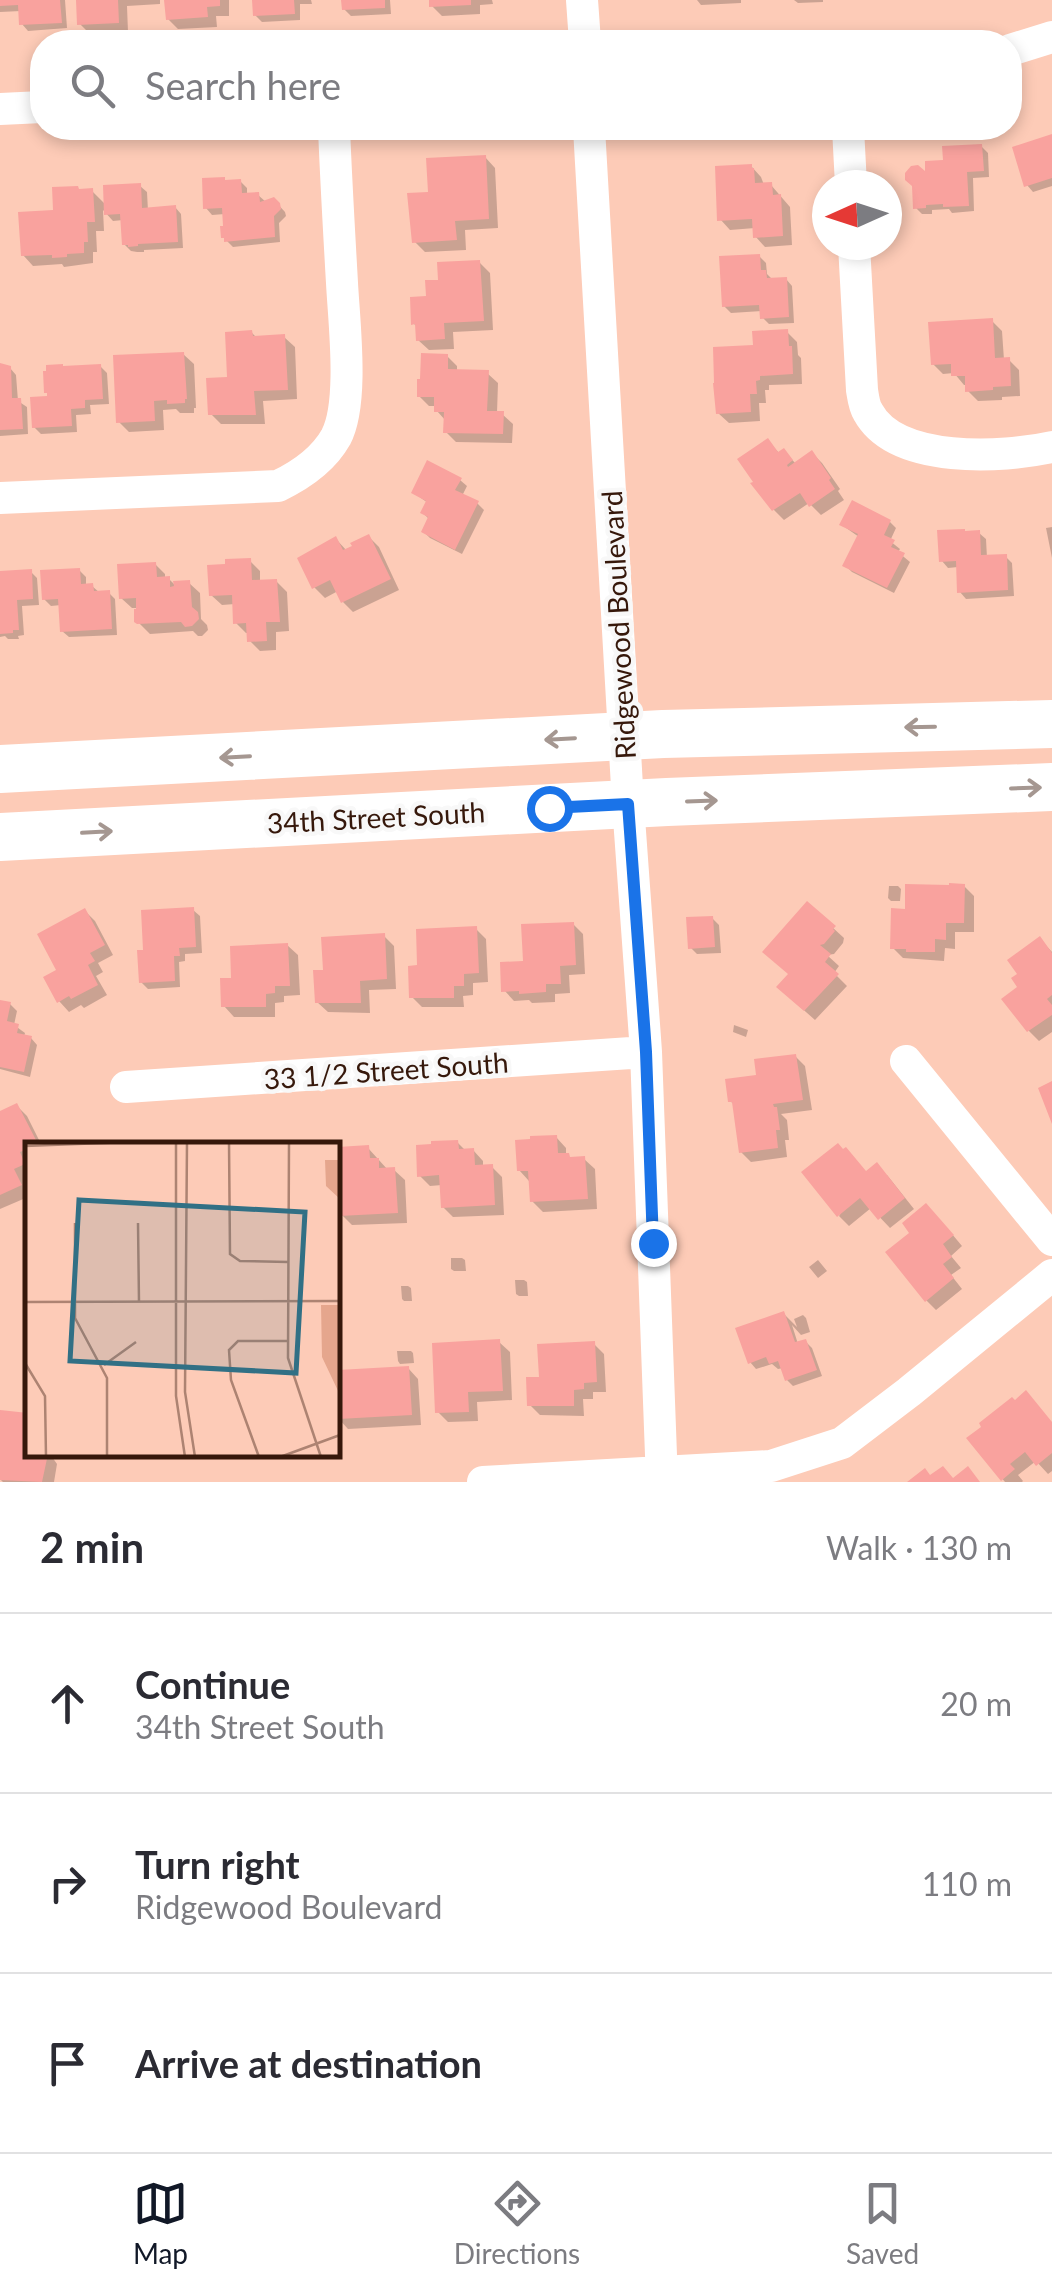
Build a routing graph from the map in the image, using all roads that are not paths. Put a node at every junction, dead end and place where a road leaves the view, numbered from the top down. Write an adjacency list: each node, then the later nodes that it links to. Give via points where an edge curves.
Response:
1 (582, 0): 2 (street)
2 (584, 30)
3 (1052, 37): 4 (street)
4 (1022, 46)
5 (30, 108): 6 (street)
6 (0, 109)
7 (335, 140): 13 (street, via 346,354 344,410 326,452 278,486)
8 (590, 140): 15 (street, Ridgewood Boulevard)
9 (849, 140): 10 (street)
10 (850, 170)
11 (855, 260): 12 (street, via 862,390 868,412 884,431 940,452)
12 (1052, 448)
13 (0, 498)
14 (1052, 724): 15 (main road, one-way to 15)
15 (624, 736): 16 (main road, one-way to 16); 18 (street, Ridgewood Boulevard)
16 (0, 769)
17 (1052, 787): 18 (main road, 34th Street South, one-way to 17)
18 (628, 804): 19 (main road, 34th Street South, one-way to 18); 20 (street, Ridgewood Boulevard)
19 (0, 837)
20 (646, 1052): 22 (street, 33 1/2 Street South); 25 (street, Ridgewood Boulevard)
21 (906, 1061): 23 (street)
22 (126, 1087)
23 (1052, 1240)
24 (1052, 1275): 25 (street, via 842,1442 771,1466)
25 (662, 1477): 26 (street)
26 (483, 1482)

